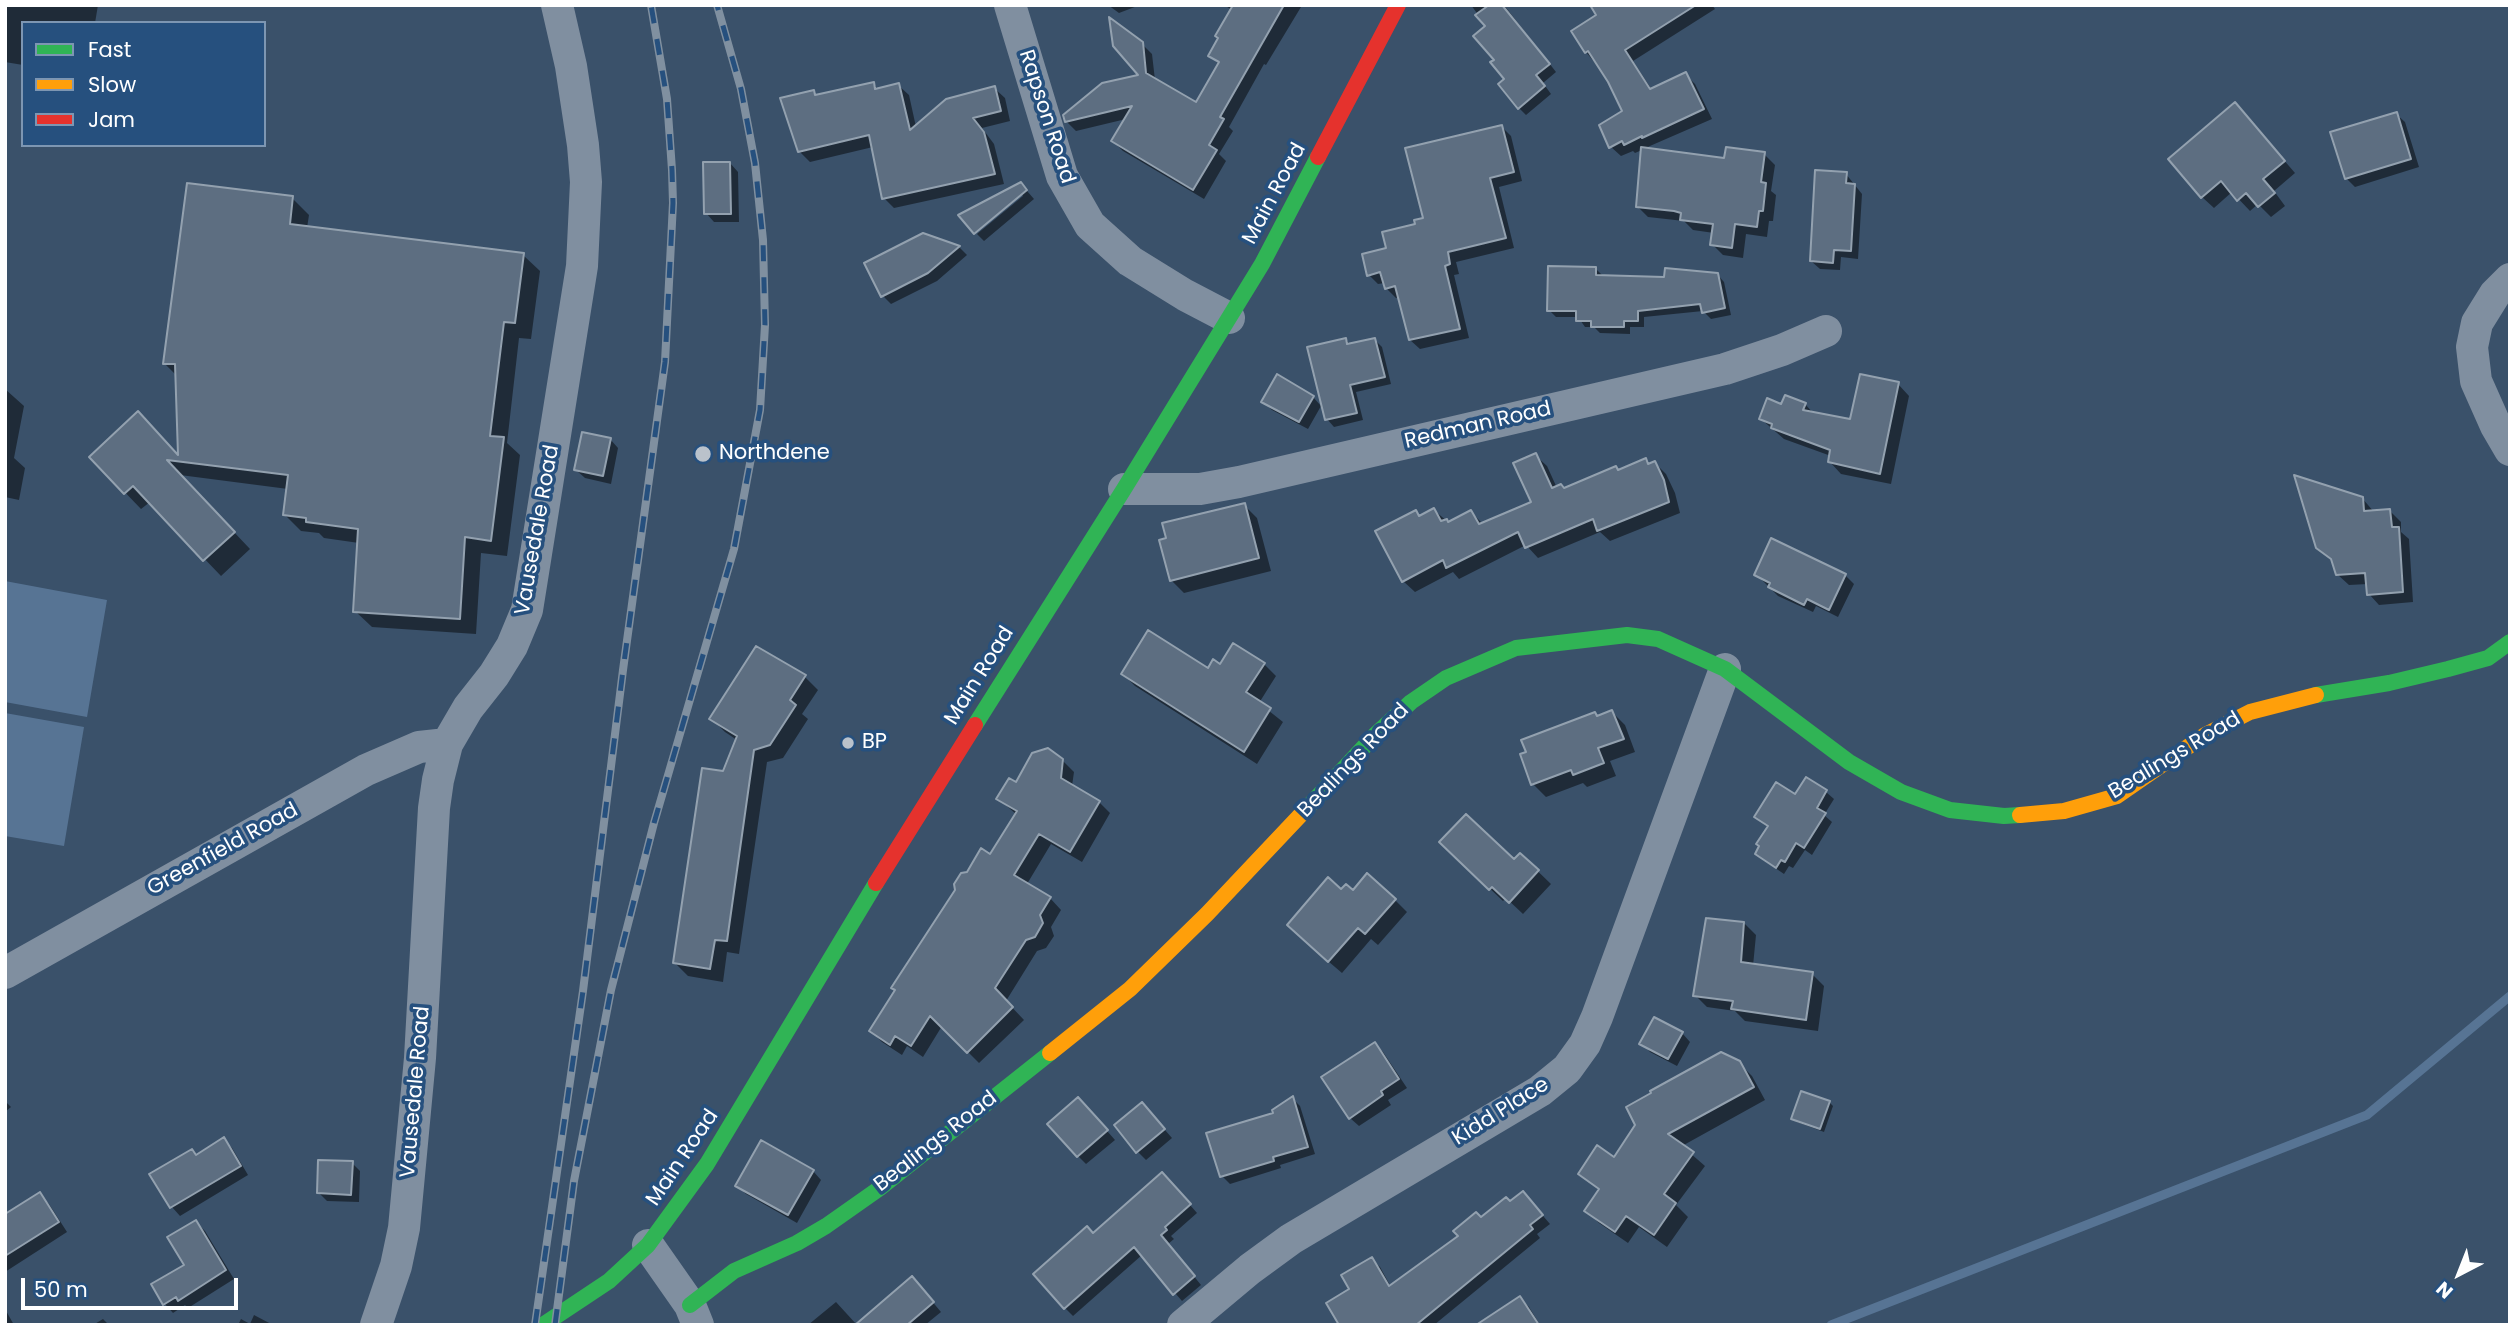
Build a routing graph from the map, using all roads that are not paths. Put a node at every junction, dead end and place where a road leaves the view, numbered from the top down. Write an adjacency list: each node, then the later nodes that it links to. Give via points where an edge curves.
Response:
1 (557, 5): 11 (street, Vausedale Road, via 583,145 586,225 582,266 527,610 512,646)
2 (1010, 5): 5 (street, Rapson Road, via 1062,176 1090,225 1130,261)
3 (1398, 5): 5 (street, Main Road, via 1292,209)
4 (2510, 279): 7 (street, via 2477,323 2472,347 2476,381)
5 (1229, 318): 8 (street, Main Road)
6 (1826, 331): 8 (street, Redman Road, via 1725,369 1239,482 1200,489)
7 (2510, 450)
8 (1124, 489): 13 (street, Main Road, via 880,876 707,1164)
9 (2510, 642): 10 (street, Bealings Road, via 2488,658 2448,669 2250,712 2205,735 2117,796 2064,811 2004,816 1950,810 1901,792 1849,762)
10 (1725, 669): 14 (street, Bealings Road, via 1658,639 1627,635 1516,648 1446,678 1375,735 1208,914 1130,989 880,1188 797,1243 734,1272); 17 (street, Kidd Place, via 1597,1017 1567,1069 1540,1091 1291,1239)
11 (447, 744): 12 (street, Greenfield Road, via 419,747 366,770); 15 (street, Vausedale Road, via 434,808 420,1058 404,1228)
12 (5, 973)
13 (648, 1245): 14 (street); 16 (street, Main Road, via 609,1281)
14 (694, 1315)
15 (376, 1325)
16 (543, 1325)
17 (1183, 1325)

